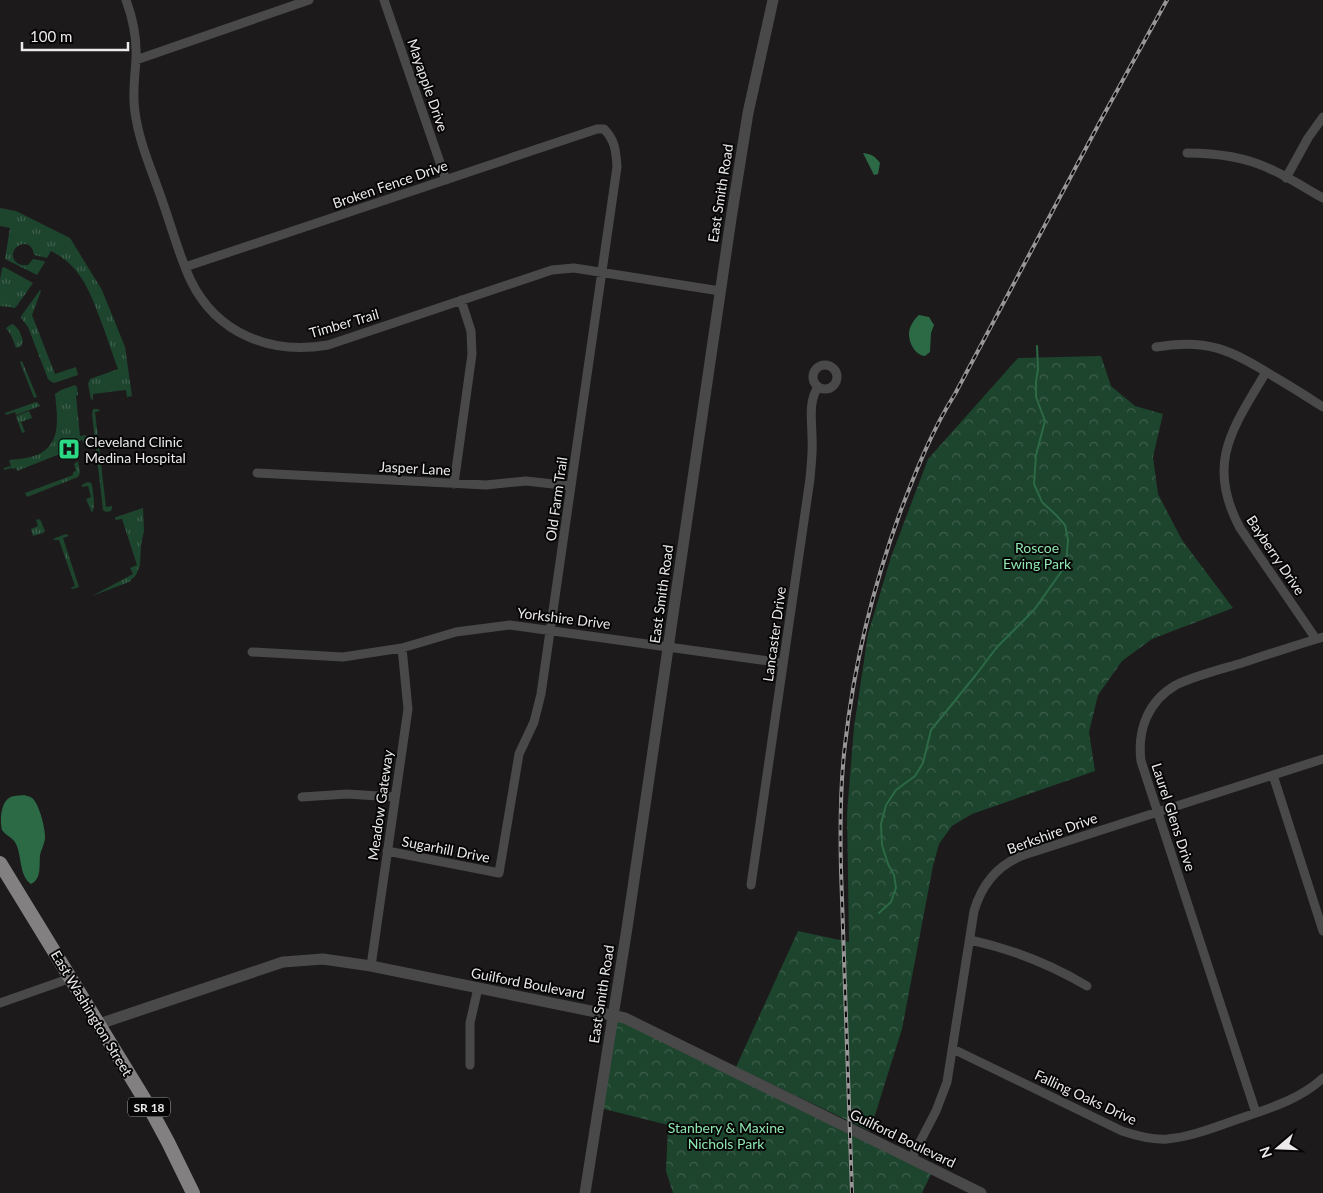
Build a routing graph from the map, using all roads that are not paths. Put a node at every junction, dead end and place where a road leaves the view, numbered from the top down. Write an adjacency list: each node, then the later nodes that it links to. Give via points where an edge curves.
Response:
1 (126, 0): 5 (street, Timber Trail, via 134,30)
2 (309, 0): 5 (street)
3 (384, 0): 10 (street, Mayapple Drive)
4 (772, 0): 14 (street, East Smith Road, via 748,113)
5 (136, 60): 12 (street, Timber Trail, via 133,97 137,125)
6 (1323, 117): 9 (street)
7 (604, 129): 10 (street, Broken Fence Drive); 13 (street, Old Farm Trail, via 616,148 618,167)
8 (1187, 153): 9 (street, via 1238,158 1269,168)
9 (1286, 178): 11 (street)
10 (446, 180): 12 (street, Broken Fence Drive)
11 (1323, 198)
12 (185, 268): 15 (street, Timber Trail, via 198,294 224,322 257,340 284,347 328,345)
13 (602, 272): 14 (street, Timber Trail); 15 (street, Timber Trail, via 574,268 552,270); 22 (street, Old Farm Trail)
14 (720, 291): 25 (street, East Smith Road)
15 (461, 300): 21 (street, via 471,331 472,354)
16 (1156, 347): 17 (street, via 1182,344 1210,346 1237,355)
17 (1266, 372): 19 (street); 24 (street, Bayberry Drive, via 1229,438 1224,465 1225,490 1240,528)
18 (818, 387): 28 (street, Lancaster Drive, via 812,401 810,479)
19 (1323, 407)
20 (257, 474): 21 (street, Jasper Lane)
21 (454, 484): 22 (street, Jasper Lane, via 526,481)
22 (572, 486): 23 (street, Old Farm Trail)
23 (550, 630): 25 (street, Yorkshire Drive); 26 (street, Yorkshire Drive, via 510,625 456,632); 36 (street, Old Farm Trail, via 534,722 519,754)
24 (1319, 638): 33 (street, Laurel Glens Drive, via 1183,682 1159,699 1142,728 1140,750)
25 (668, 646): 28 (street, Yorkshire Drive); 45 (street, East Smith Road)
26 (402, 648): 27 (street, Yorkshire Drive, via 343,657); 32 (street, Meadow Gateway, via 408,709)
27 (252, 652)
28 (784, 663): 37 (street, Lancaster Drive)
29 (1323, 759): 30 (street, Berkshire Drive)
30 (1272, 775): 33 (street, Berkshire Drive); 38 (street)
31 (302, 797): 32 (street, via 347,794)
32 (395, 797): 34 (street, Meadow Gateway)
33 (1158, 812): 39 (street, Berkshire Drive, via 1009,862 989,879 982,890 974,911); 50 (street, Laurel Glens Drive)
34 (387, 851): 36 (street, Sugarhill Drive); 40 (street, Meadow Gateway)
35 (0, 862): 41 (highway, East Washington Street / SR 18)
36 (500, 873)
37 (751, 885)
38 (1323, 931)
39 (970, 940): 42 (street, via 1027,956); 47 (street, Berkshire Drive)
40 (371, 966): 43 (street, Guilford Boulevard); 46 (street, Guilford Boulevard, via 323,959 283,962)
41 (71, 978): 44 (street); 46 (highway, East Washington Street / SR 18)
42 (1087, 986)
43 (478, 988): 45 (street, Guilford Boulevard); 48 (street, via 470,1023)
44 (0, 1003)
45 (613, 1015): 51 (street, Guilford Boulevard, via 625,1018); 53 (street, East Smith Road)
46 (99, 1024): 52 (highway, East Washington Street / SR 18, via 148,1106)
47 (952, 1049): 50 (street, Falling Oaks Drive, via 1135,1135 1178,1138); 51 (street, Berkshire Drive, via 942,1097)
48 (470, 1065)
49 (1323, 1078): 50 (street, Falling Oaks Drive, via 1288,1102)
50 (1256, 1113)
51 (912, 1159): 54 (street, Guilford Boulevard)
52 (193, 1193)
53 (585, 1193)
54 (981, 1193)

